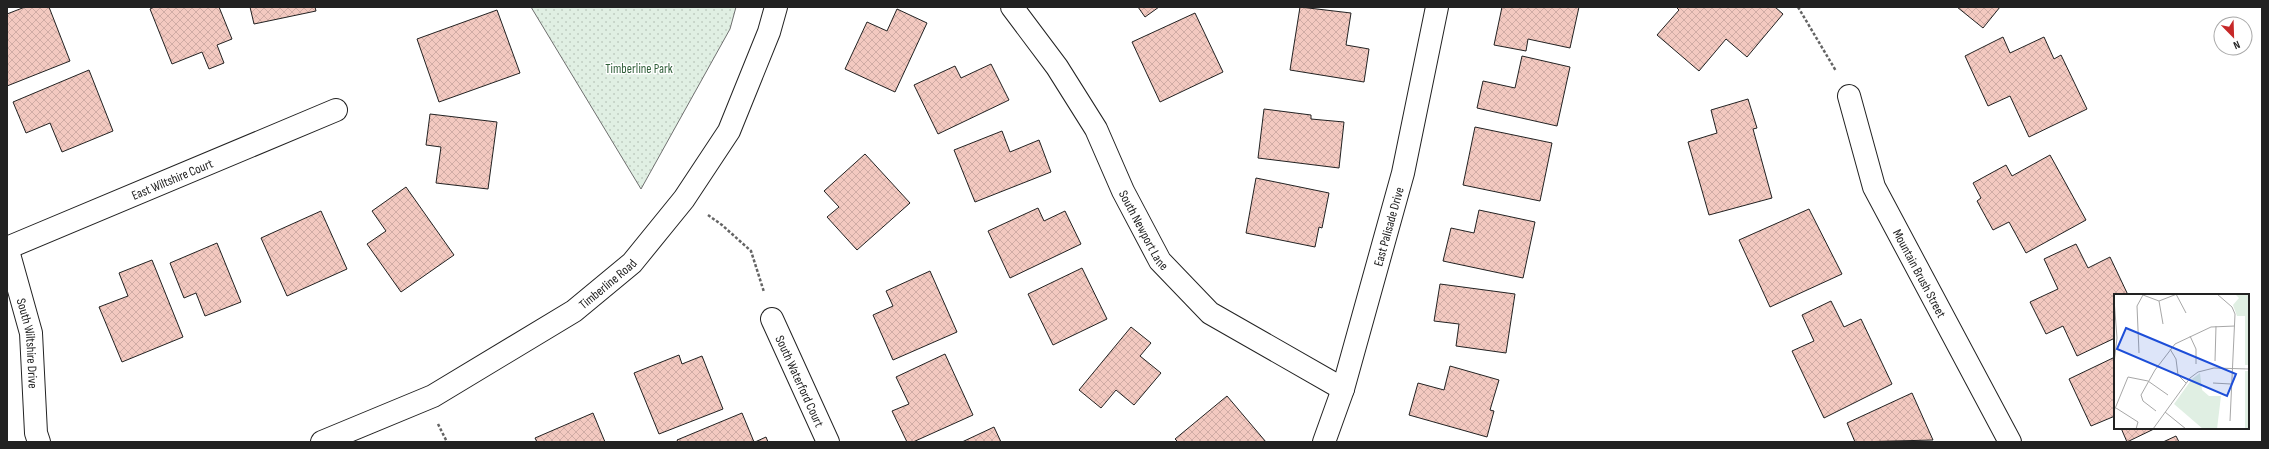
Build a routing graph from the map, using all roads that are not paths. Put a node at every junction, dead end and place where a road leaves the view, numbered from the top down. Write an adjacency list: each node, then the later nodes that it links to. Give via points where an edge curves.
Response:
1 (776, 7): 10 (street, Timberline Road, via 770,32 729,131 684,199 632,263 574,311 433,396)
2 (1012, 7): 8 (street, South Newport Lane, via 1057,67 1096,128 1123,191 1160,261 1210,313)
3 (1437, 7): 8 (street, East Palisade Drive, via 1403,173)
4 (1850, 96): 13 (street, Mountain Brush Street, via 1874,187)
5 (336, 110): 6 (street, East Wiltshire Court)
6 (7, 248): 9 (street, South Wiltshire Drive, via 31,333 36,433)
7 (772, 319): 11 (street, South Waterford Court)
8 (1343, 389): 12 (street, East Palisade Drive)
9 (39, 442)
10 (322, 442)
11 (828, 442)
12 (1324, 442)
13 (2010, 442)

